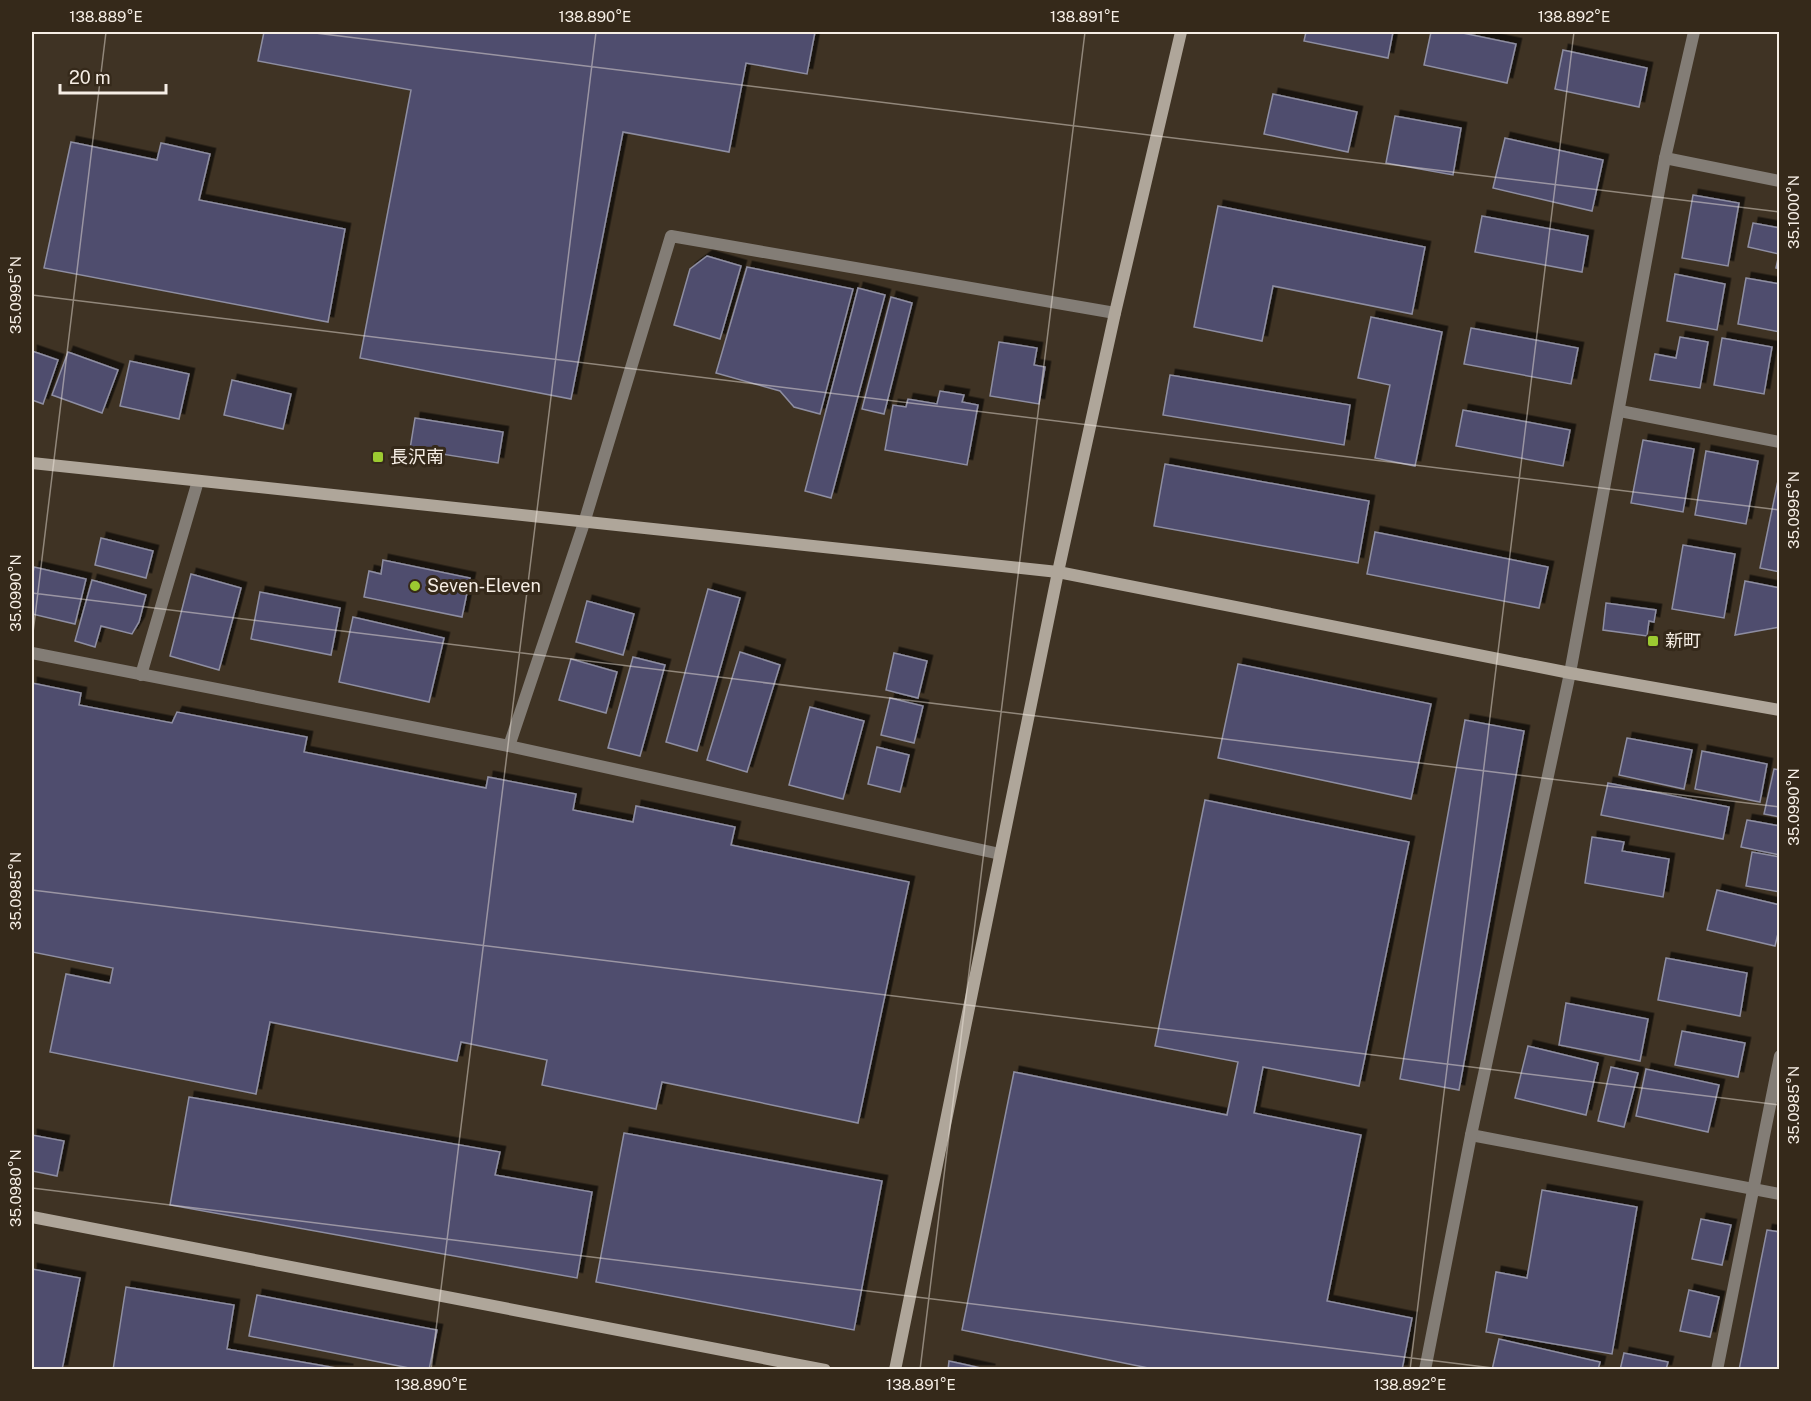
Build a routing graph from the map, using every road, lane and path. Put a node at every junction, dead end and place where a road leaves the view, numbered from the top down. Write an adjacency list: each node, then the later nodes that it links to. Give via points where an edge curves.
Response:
1 (1181, 32): 5 (street)
2 (1694, 32): 3 (street)
3 (1665, 158): 4 (street); 6 (street)
4 (1779, 181)
5 (1115, 313): 10 (street, via 671,236); 11 (street)
6 (1620, 411): 7 (street); 13 (street)
7 (1779, 442)
8 (32, 463): 9 (street)
9 (198, 481): 10 (street); 14 (street)
10 (584, 523): 11 (street); 16 (street)
11 (1058, 573): 13 (street); 17 (street)
12 (32, 653): 14 (street)
13 (1570, 674): 15 (street); 19 (street)
14 (141, 675): 16 (street)
15 (1779, 710)
16 (509, 746): 17 (street)
17 (1000, 854): 24 (street)
18 (1779, 1056): 20 (street)
19 (1471, 1135): 20 (street); 25 (street)
20 (1753, 1188): 21 (street); 26 (street)
21 (1779, 1194)
22 (32, 1217): 23 (street)
23 (825, 1370)
24 (895, 1370)
25 (1425, 1370)
26 (1717, 1370)

